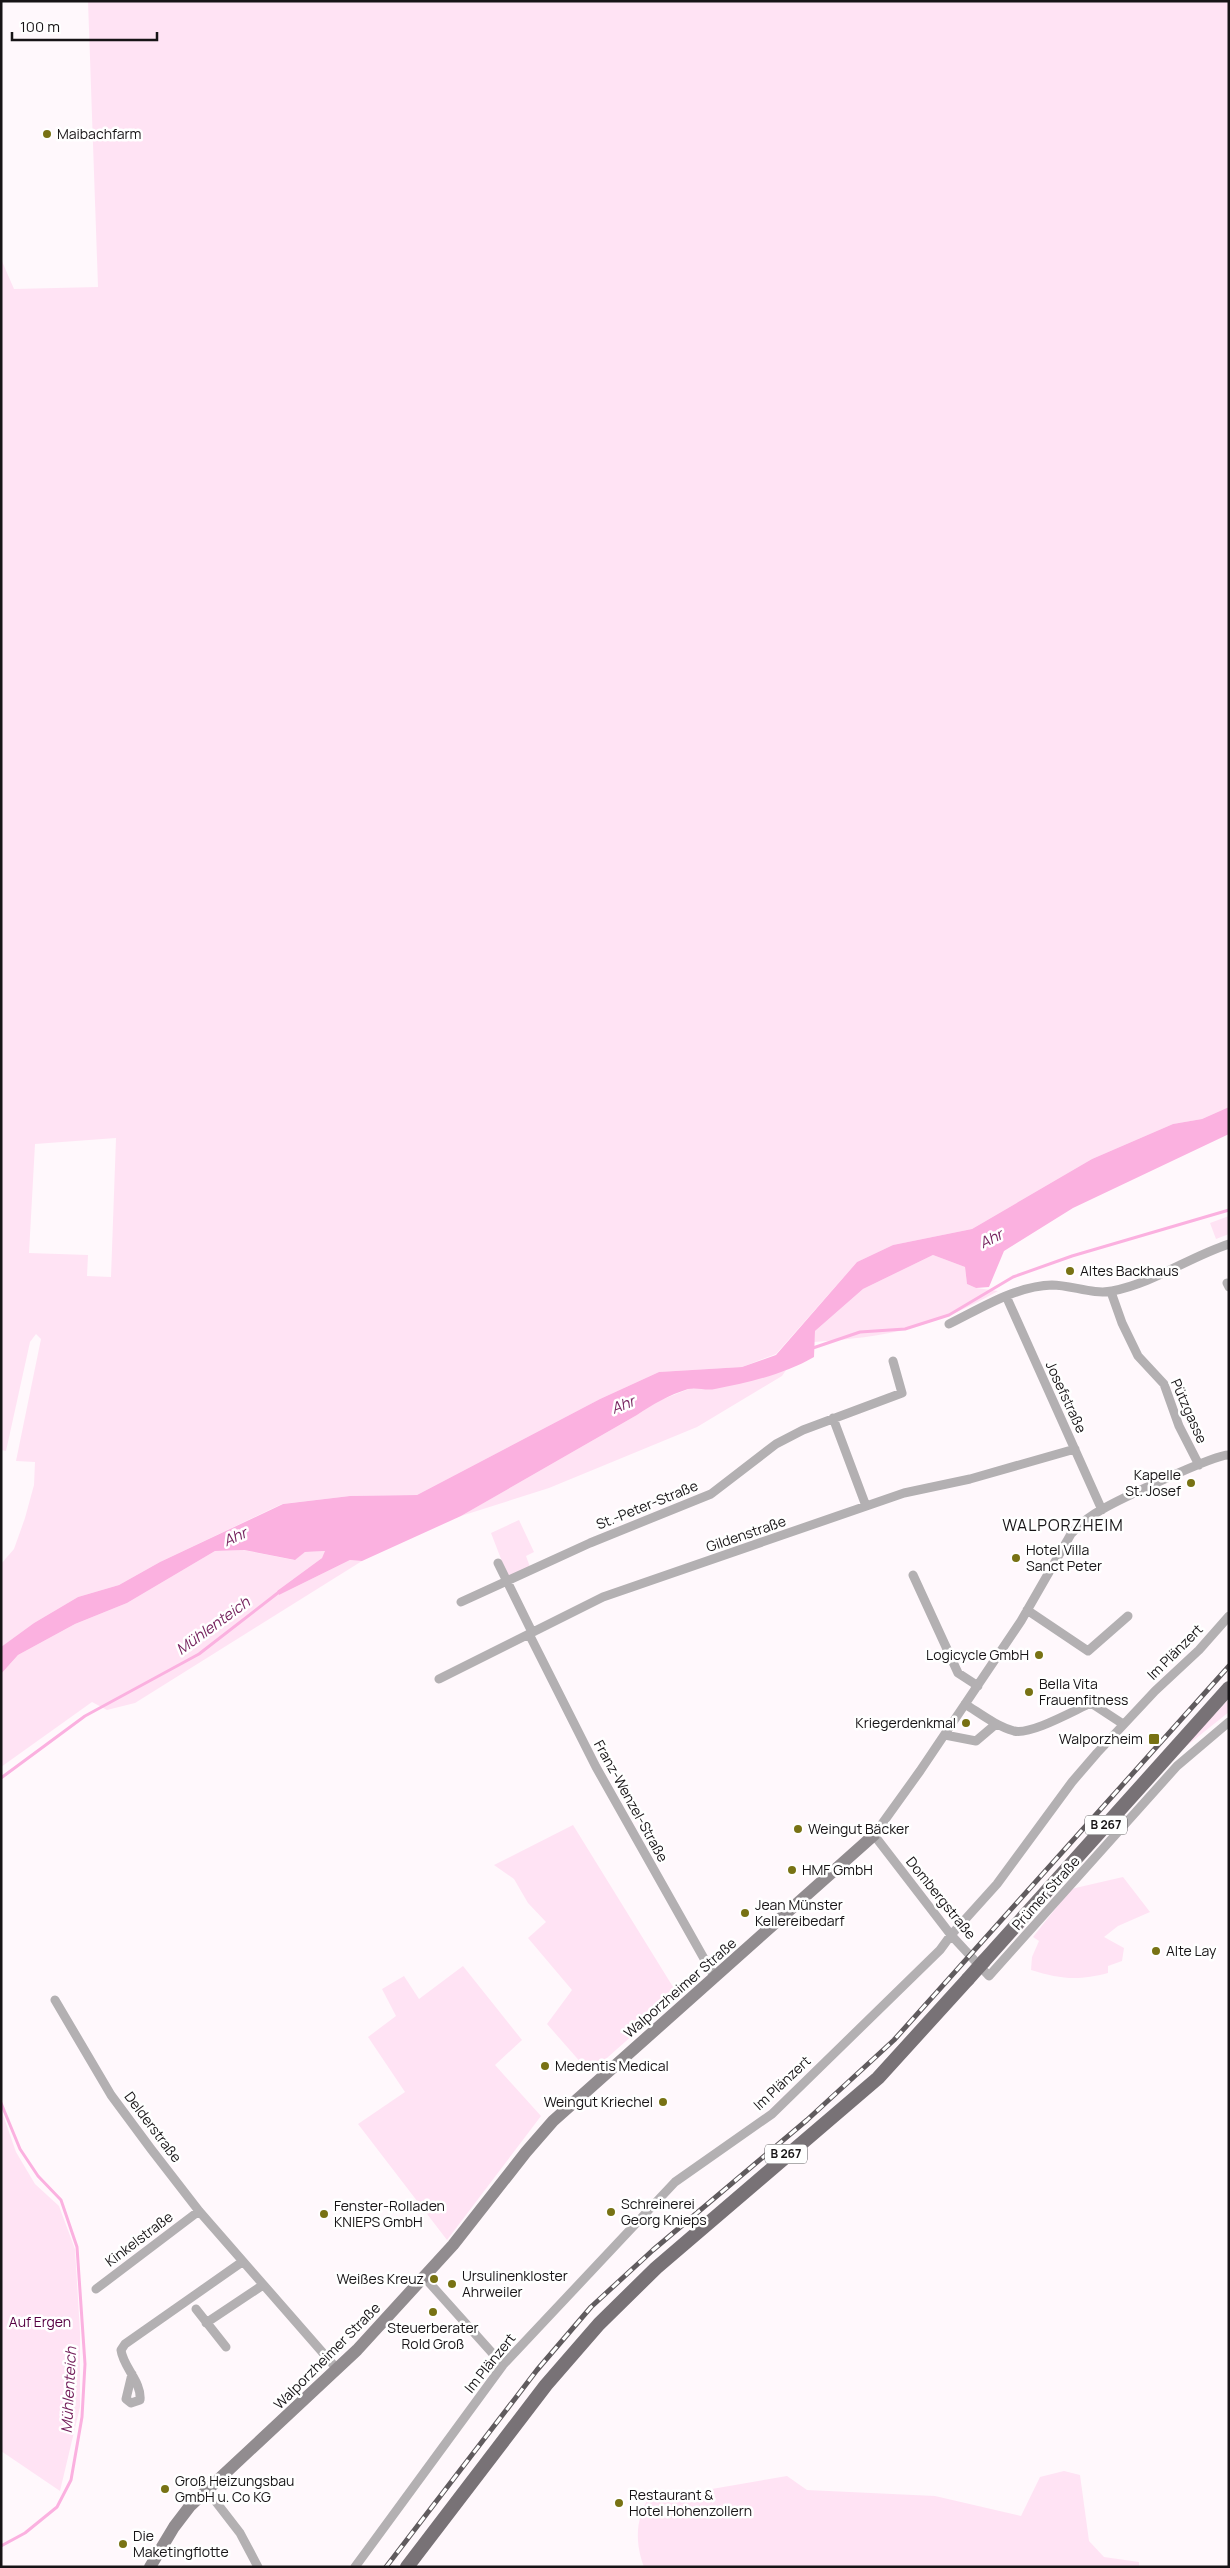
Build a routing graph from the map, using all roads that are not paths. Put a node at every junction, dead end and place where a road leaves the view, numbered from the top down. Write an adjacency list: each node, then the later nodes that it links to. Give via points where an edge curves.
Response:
1 (1229, 1244): 2 (street)
2 (1111, 1292): 3 (street, via 1051,1285); 9 (street, Pützgasse, via 1138,1356 1164,1384 1179,1426)
3 (1007, 1299): 4 (street); 7 (street, Josefstraße)
4 (949, 1324)
5 (893, 1361): 6 (street, St.-Peter-Straße, via 902,1393)
6 (833, 1418): 10 (street); 14 (street, St.-Peter-Straße, via 776,1444 711,1494 590,1543)
7 (1074, 1449): 10 (street, Gildenstraße, via 970,1479 904,1492); 11 (street, Josefstraße)
8 (1229, 1455): 9 (street, Walporzheimer Straße)
9 (1199, 1465): 11 (street, Walporzheimer Straße)
10 (866, 1506): 19 (street, Gildenstraße, via 603,1597)
11 (1102, 1510): 16 (street, Walporzheimer Straße, via 1081,1523 1071,1534)
12 (498, 1563): 14 (street, Franz-Wenzel-Straße)
13 (913, 1575): 21 (street, via 958,1673)
14 (507, 1582): 15 (street, St.-Peter-Straße); 19 (street, Franz-Wenzel-Straße)
15 (462, 1602)
16 (1027, 1610): 17 (street, via 1088,1651); 21 (street, Walporzheimer Straße)
17 (1128, 1616)
18 (1229, 1616): 26 (street, Im Plänzert)
19 (530, 1633): 20 (street, Gildenstraße); 31 (street, Franz-Wenzel-Straße, via 596,1768)
20 (439, 1679)
21 (978, 1686): 23 (street, Walporzheimer Straße)
22 (1229, 1688): 48 (main road, B 267, bridge, via 878,2078 656,2268 599,2324 546,2385)
23 (966, 1704): 25 (street); 27 (street, Walporzheimer Straße)
24 (1229, 1722): 30 (street, Prümer Straße, via 1177,1766)
25 (996, 1724): 26 (street, via 1016,1731 1028,1730 1091,1703); 27 (street, via 976,1741)
26 (1123, 1724): 29 (street, Im Plänzert, via 1072,1782 997,1884)
27 (945, 1735): 28 (street, Walporzheimer Straße)
28 (874, 1835): 29 (street, Dombergstraße); 31 (street, Walporzheimer Straße)
29 (951, 1935): 30 (street, Dombergstraße); 41 (street, Im Plänzert, via 940,1950 772,2114 675,2182)
30 (989, 1976)
31 (715, 1978): 35 (street, Walporzheimer Straße, via 553,2121)
32 (55, 2000): 33 (street, Delderstraße, via 111,2096)
33 (199, 2211): 34 (street, Delderstraße); 37 (street, Kinkelstraße)
34 (242, 2262): 36 (street, Delderstraße); 43 (street, via 125,2344 122,2356)
35 (424, 2278): 41 (street); 42 (street, Walporzheimer Straße)
36 (263, 2285): 39 (street); 42 (street, Delderstraße)
37 (96, 2289)
38 (196, 2309): 39 (street)
39 (206, 2323): 40 (street)
40 (226, 2347)
41 (503, 2365): 47 (street, Im Plänzert)
42 (337, 2369): 44 (street, Walporzheimer Straße)
43 (132, 2374)
44 (206, 2489): 45 (street, Walporzheimer Straße, via 174,2527); 46 (street, via 240,2534)
45 (150, 2567)
46 (258, 2567)
47 (355, 2567)
48 (407, 2567)

